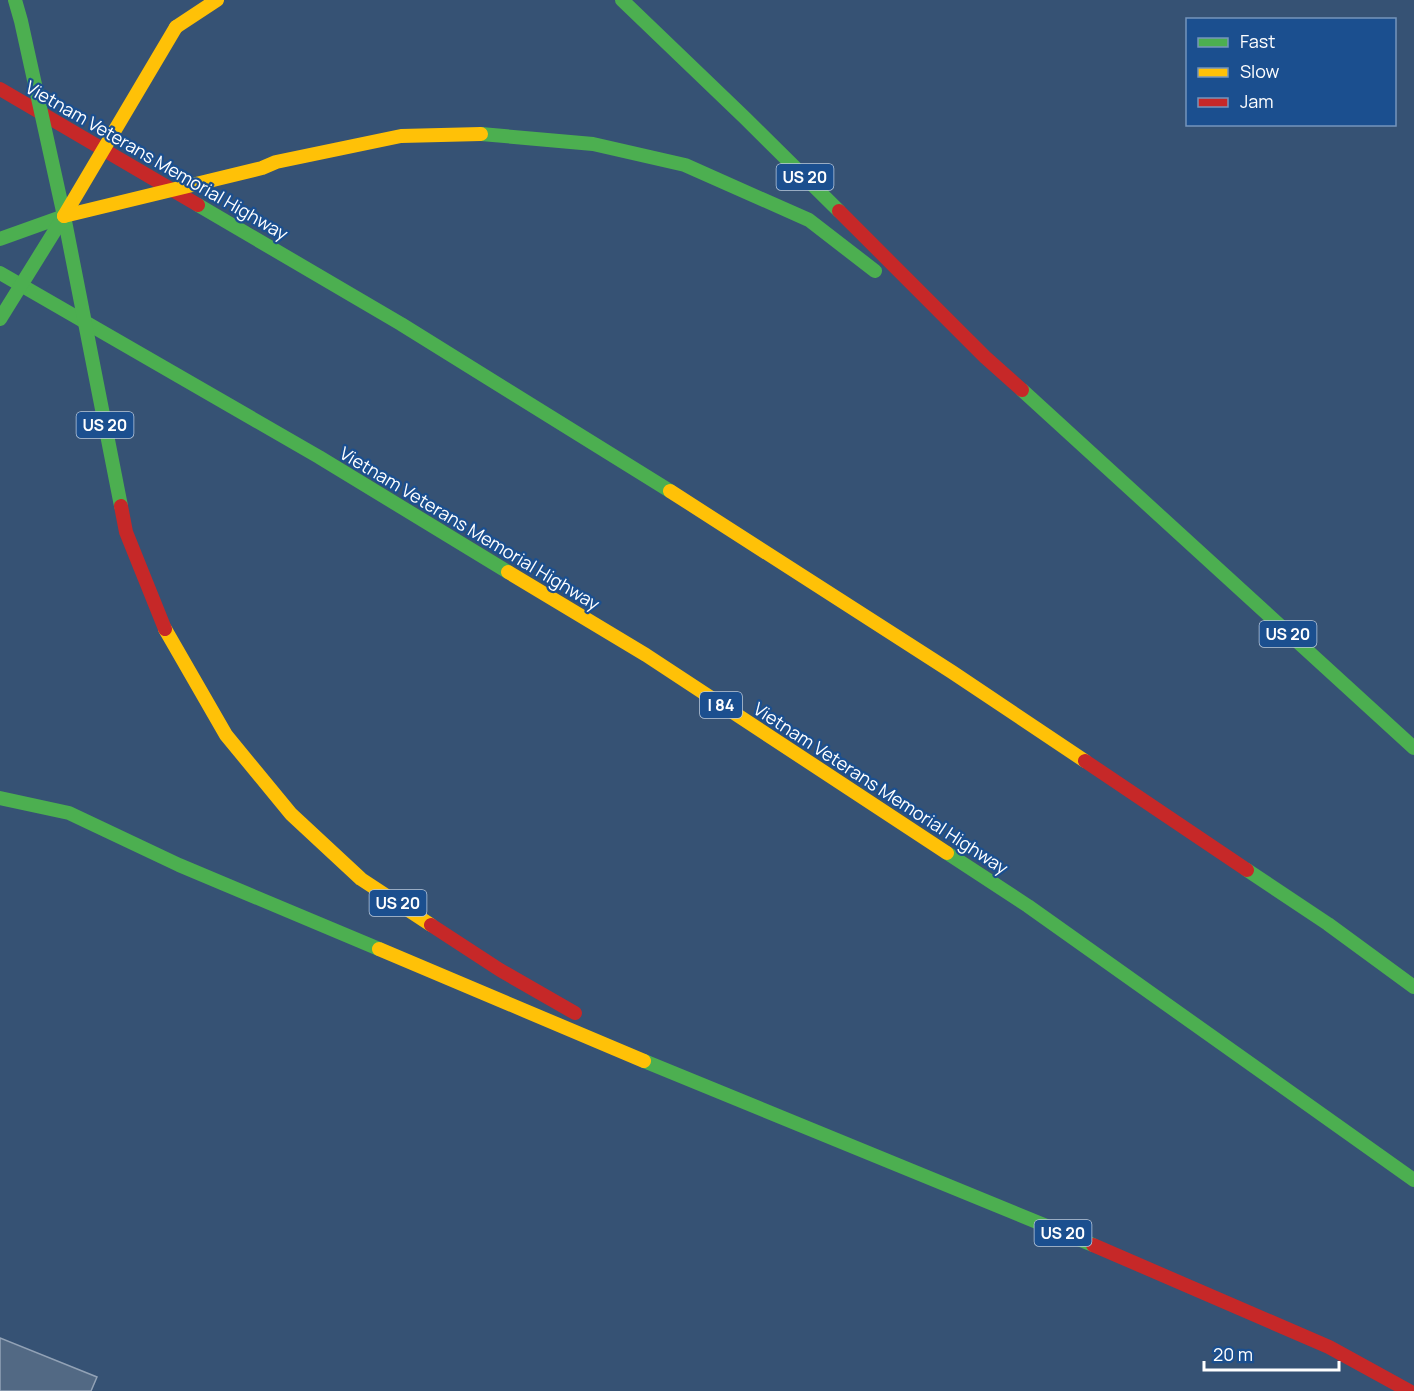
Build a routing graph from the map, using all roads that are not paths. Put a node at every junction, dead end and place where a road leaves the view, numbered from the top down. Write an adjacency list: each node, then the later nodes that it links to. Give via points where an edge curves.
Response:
1 (15, 0): 7 (main road, bridge)
2 (217, 0): 5 (main road)
3 (622, 0): 13 (main road, US 20)
4 (178, 9): 5 (main road)
5 (176, 27): 7 (main road, bridge)
6 (0, 89): 16 (main road, Vietnam Veterans Memorial Highway, via 401,324 674,494 952,672 1328,924)
7 (64, 216): 8 (main road); 10 (main road, bridge, via 276,162 401,136 481,134 593,144 685,165 808,220); 12 (main road, bridge); 17 (main road, US 20, bridge, via 126,532 165,629 226,735 291,814 362,879 500,970)
8 (0, 238)
9 (0, 273): 20 (main road, Vietnam Veterans Memorial Highway / I 84, via 319,457 646,656 1028,906)
10 (883, 278)
11 (902, 292): 13 (main road)
12 (0, 320)
13 (985, 357): 14 (main road, US 20)
14 (1414, 748)
15 (0, 798): 19 (main road, via 69,813 179,865)
16 (1414, 987)
17 (590, 1021)
18 (610, 1032): 19 (main road, US 20)
19 (710, 1089): 21 (main road, US 20, via 1102,1249 1329,1347)
20 (1414, 1180)
21 (1408, 1391)

